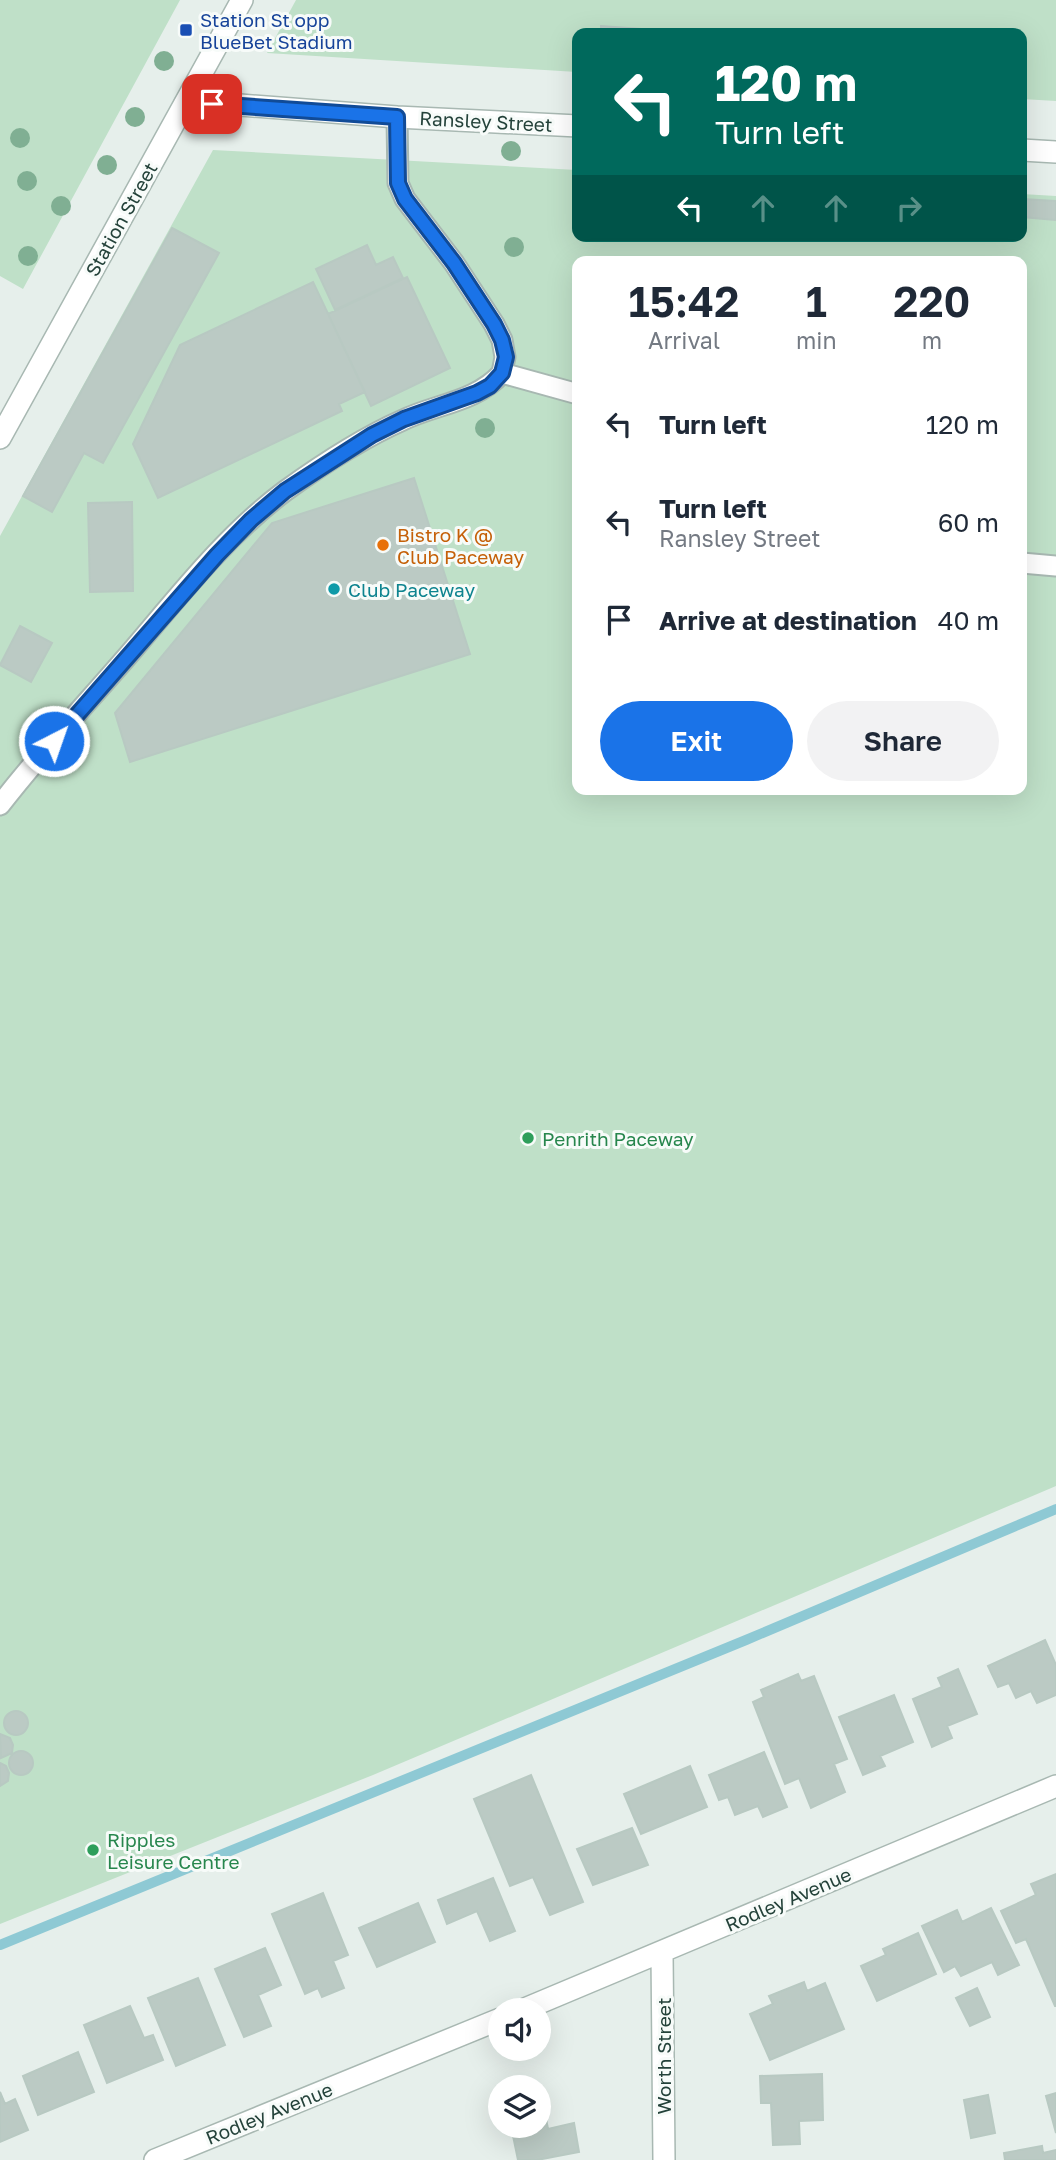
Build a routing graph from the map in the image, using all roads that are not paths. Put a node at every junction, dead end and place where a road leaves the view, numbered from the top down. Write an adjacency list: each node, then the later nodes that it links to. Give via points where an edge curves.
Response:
1 (242, 0): 2 (street, Station Street)
2 (185, 104): 3 (street, Ransley Street); 9 (street, Station Street)
3 (397, 117): 4 (street, Ransley Street); 7 (lane, via 398,183 494,324 506,357)
4 (572, 126)
5 (1027, 150): 6 (street)
6 (1056, 152)
7 (502, 373): 8 (lane); 12 (lane, via 477,393 372,435 285,491 251,520)
8 (572, 392)
9 (0, 438)
10 (1027, 563): 11 (lane)
11 (1056, 566)
12 (0, 805)
13 (1056, 1786): 14 (street, Rodley Avenue)
14 (662, 1953): 15 (street, Rodley Avenue); 18 (street, Worth Street)
15 (551, 1998)
16 (488, 2024): 17 (street, Rodley Avenue)
17 (155, 2160)
18 (664, 2160)

